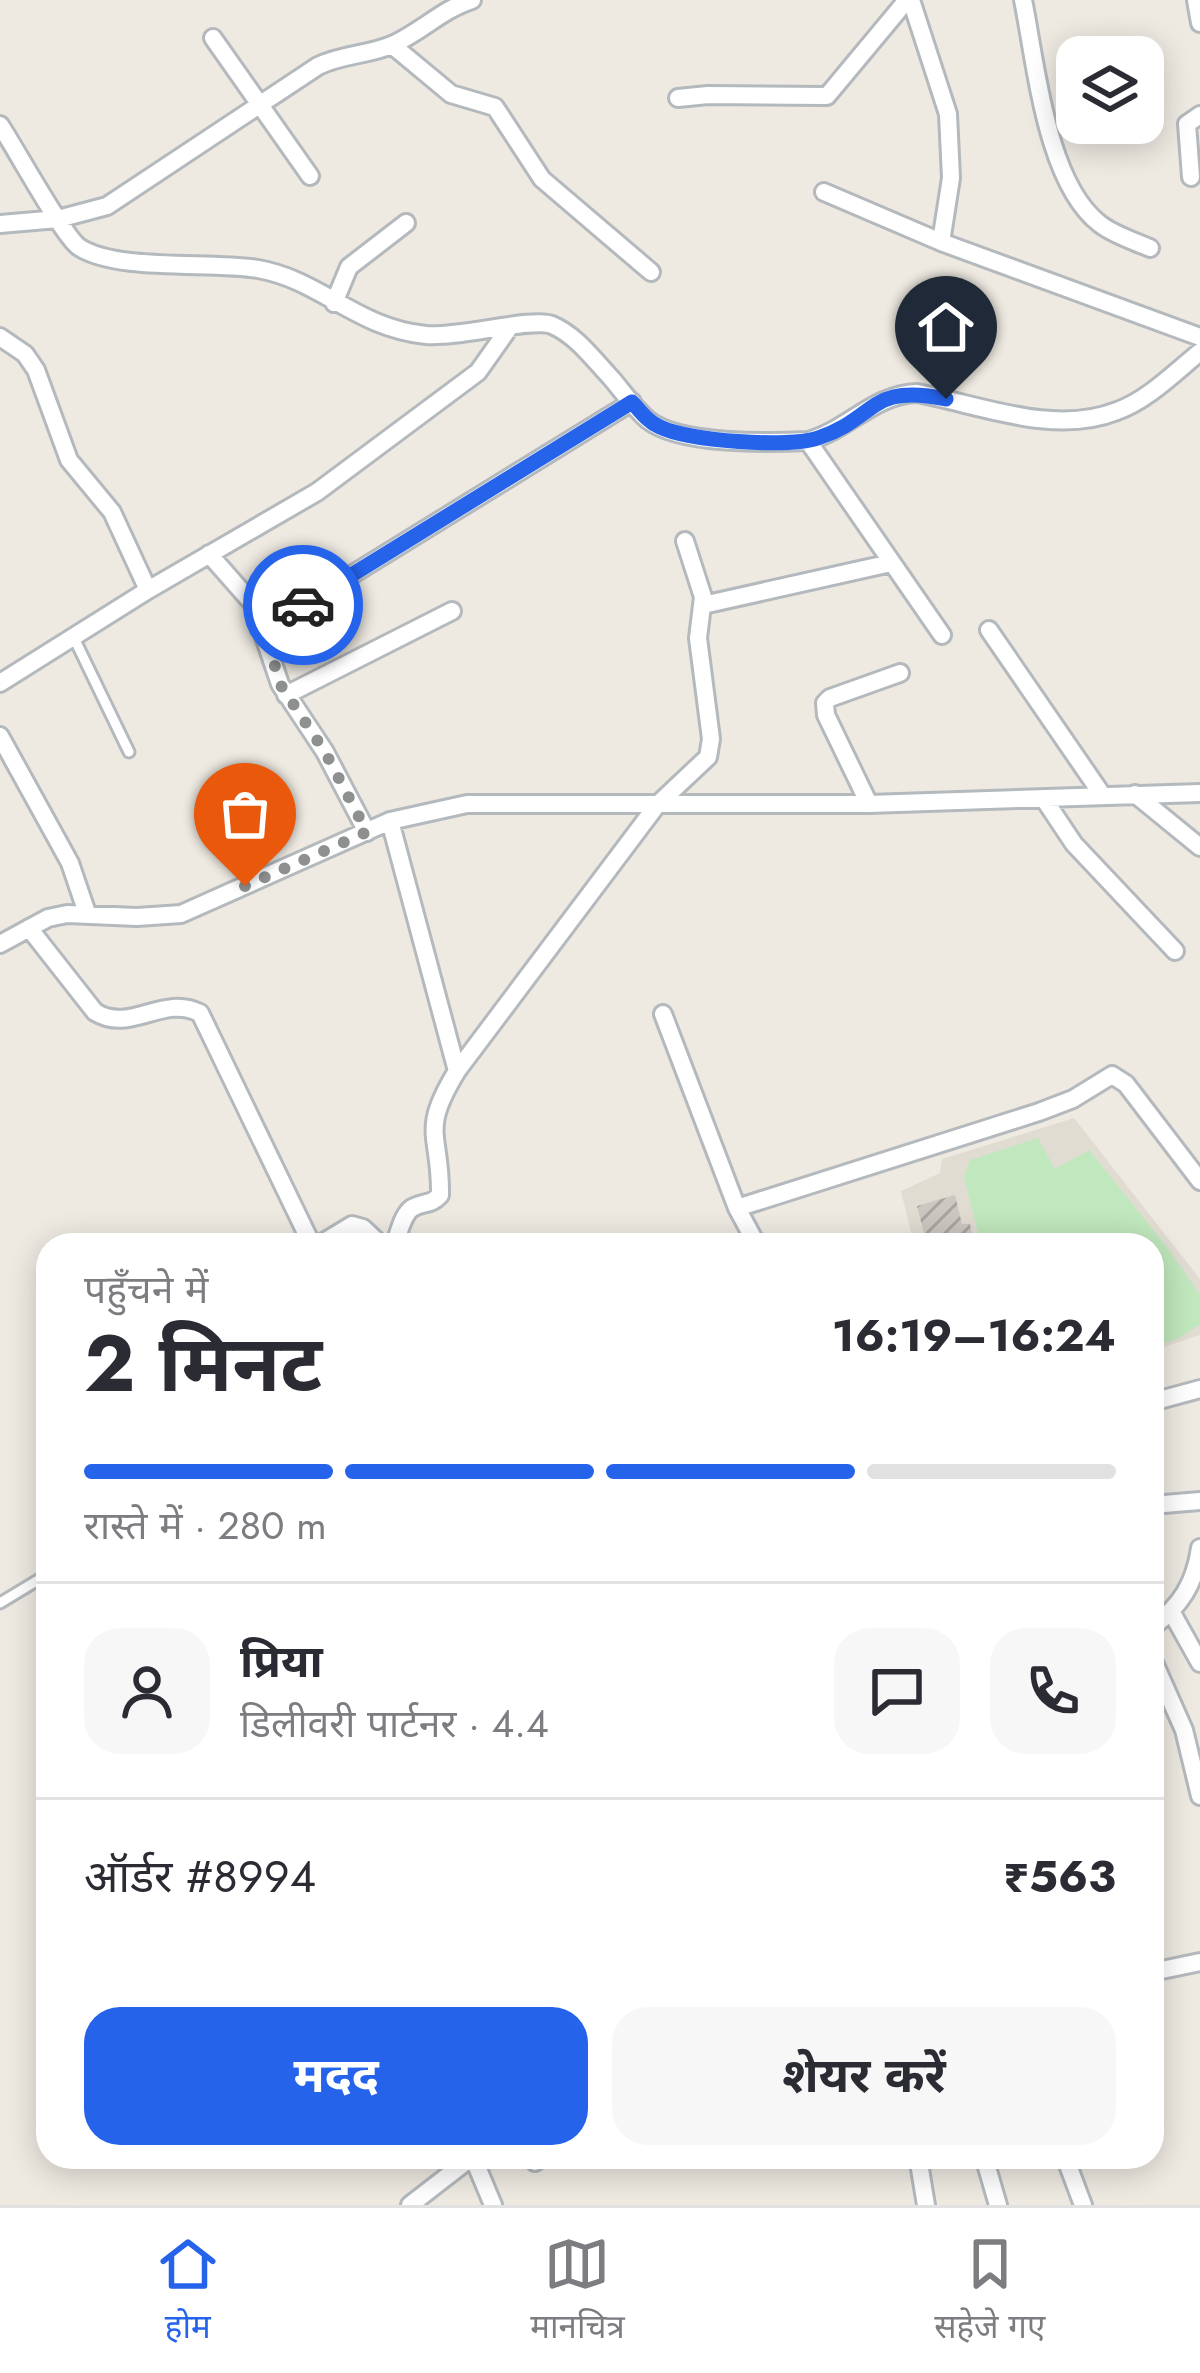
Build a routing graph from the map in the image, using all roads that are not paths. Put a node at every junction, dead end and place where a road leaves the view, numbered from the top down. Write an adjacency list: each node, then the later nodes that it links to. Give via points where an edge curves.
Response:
1 (909, 0): 8 (street, via 827,96); 18 (street, via 948,114 951,178)
2 (1023, 0): 19 (street, via 1048,121 1077,201 1101,226)
3 (1196, 0): 5 (street)
4 (462, 2): 7 (street)
5 (1200, 23)
6 (213, 38): 9 (street)
7 (392, 45): 9 (street, via 333,58); 20 (street, via 451,94 494,107 542,179)
8 (677, 98)
9 (261, 104): 12 (street); 15 (street, via 106,206)
10 (1200, 115): 13 (street, via 1187,124)
11 (0, 125): 15 (street)
12 (310, 176)
13 (1191, 177)
14 (824, 192): 18 (street)
15 (58, 219): 17 (street); 21 (street, via 87,252 259,269)
16 (406, 223): 21 (street, via 350,267)
17 (0, 224)
18 (941, 242): 24 (street)
19 (1150, 248)
20 (651, 272)
21 (334, 303): 22 (street, via 412,333)
22 (509, 328): 26 (street, via 548,322); 29 (street, via 478,372 316,492)
23 (0, 337): 31 (street, via 36,370 69,460 112,512)
24 (1200, 337)
25 (1200, 352): 27 (street, via 1133,403 1090,418 1038,418 901,393)
26 (632, 402): 27 (street, via 648,420 682,435); 34 (street)
27 (808, 441): 30 (street)
28 (685, 542): 32 (street)
29 (209, 554): 31 (street); 34 (street)
30 (891, 563): 32 (street); 37 (street)
31 (148, 590): 36 (street)
32 (703, 605): 48 (street, via 698,638 711,748)
33 (452, 611): 40 (street)
34 (264, 628): 40 (street)
35 (988, 630): 45 (street)
36 (73, 635): 39 (street); 42 (lane)
37 (942, 635)
38 (900, 674): 47 (street, via 825,703)
39 (0, 683)
40 (286, 695): 50 (street)
41 (0, 736): 52 (street, via 70,863)
42 (129, 752)
43 (1200, 793): 44 (street)
44 (1135, 794): 45 (street); 51 (street)
45 (1103, 796): 46 (street)
46 (1044, 799): 47 (street); 55 (street, via 1074,844)
47 (869, 804): 48 (street)
48 (657, 805): 49 (street, via 467,804); 57 (street)
49 (390, 821): 50 (street); 57 (street)
50 (367, 832): 52 (street, via 181,914)
51 (1200, 848)
52 (87, 913): 53 (street)
53 (29, 928): 54 (street); 60 (street, via 107,1019 166,1006 200,1013)
54 (0, 944)
55 (1175, 951)
56 (663, 1014): 59 (street)
57 (457, 1071): 63 (street, via 432,1127 440,1195 406,1214)
58 (1200, 1181): 59 (street, via 1112,1075 1040,1112)
59 (737, 1208): 64 (street)
60 (310, 1233)
61 (338, 1233): 62 (street, via 352,1225)
62 (368, 1233)
63 (399, 1233)
64 (751, 1233)
65 (1200, 1389): 66 (street)
66 (1164, 1399)
67 (1200, 1501): 68 (street)
68 (1164, 1504)
69 (1200, 1548): 71 (street)
70 (36, 1581): 72 (lane)
71 (1194, 1596): 73 (street)
72 (0, 1603)
73 (1172, 1612): 74 (street); 75 (street)
74 (1164, 1618)
75 (1200, 1664)
76 (1164, 1685): 77 (street)
77 (1200, 1796)
78 (1198, 1968): 79 (street)
79 (1164, 1971)
80 (457, 2169): 85 (street)
81 (478, 2169): 86 (street)
82 (920, 2169): 87 (street)
83 (988, 2169): 88 (street)
84 (1070, 2169): 89 (street)
85 (410, 2205)
86 (494, 2205)
87 (926, 2205)
88 (998, 2205)
89 (1083, 2205)

